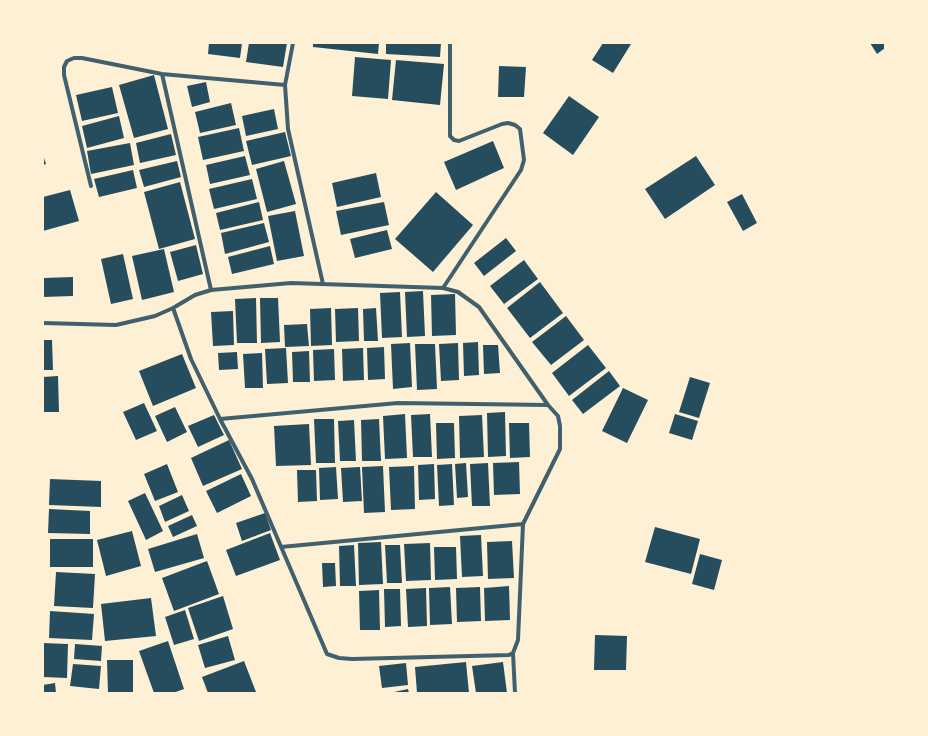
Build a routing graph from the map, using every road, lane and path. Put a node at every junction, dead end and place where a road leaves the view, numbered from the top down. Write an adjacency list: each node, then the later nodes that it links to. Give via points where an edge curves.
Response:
1 (293, 43): 4 (street)
2 (450, 43): 7 (street, via 450,136 459,141 502,124 515,125 520,129 524,160 521,170)
3 (162, 74): 4 (street); 5 (street, via 82,58 67,61 64,75); 8 (street)
4 (285, 85): 6 (street, via 288,129)
5 (91, 186)
6 (323, 284): 7 (street); 8 (street, via 291,283)
7 (443, 288): 11 (street, via 458,292 479,307)
8 (211, 290): 9 (street, via 195,295)
9 (173, 308): 10 (street, via 155,316 116,325); 12 (street, via 191,359)
10 (43, 323)
11 (548, 405): 12 (street, via 398,403); 13 (street, via 558,416 560,449)
12 (220, 418): 14 (street, via 252,479)
13 (523, 524): 14 (street); 15 (street, via 518,640)
14 (281, 547): 15 (street, via 327,654 352,659)
15 (514, 653): 16 (street)
16 (515, 693)

